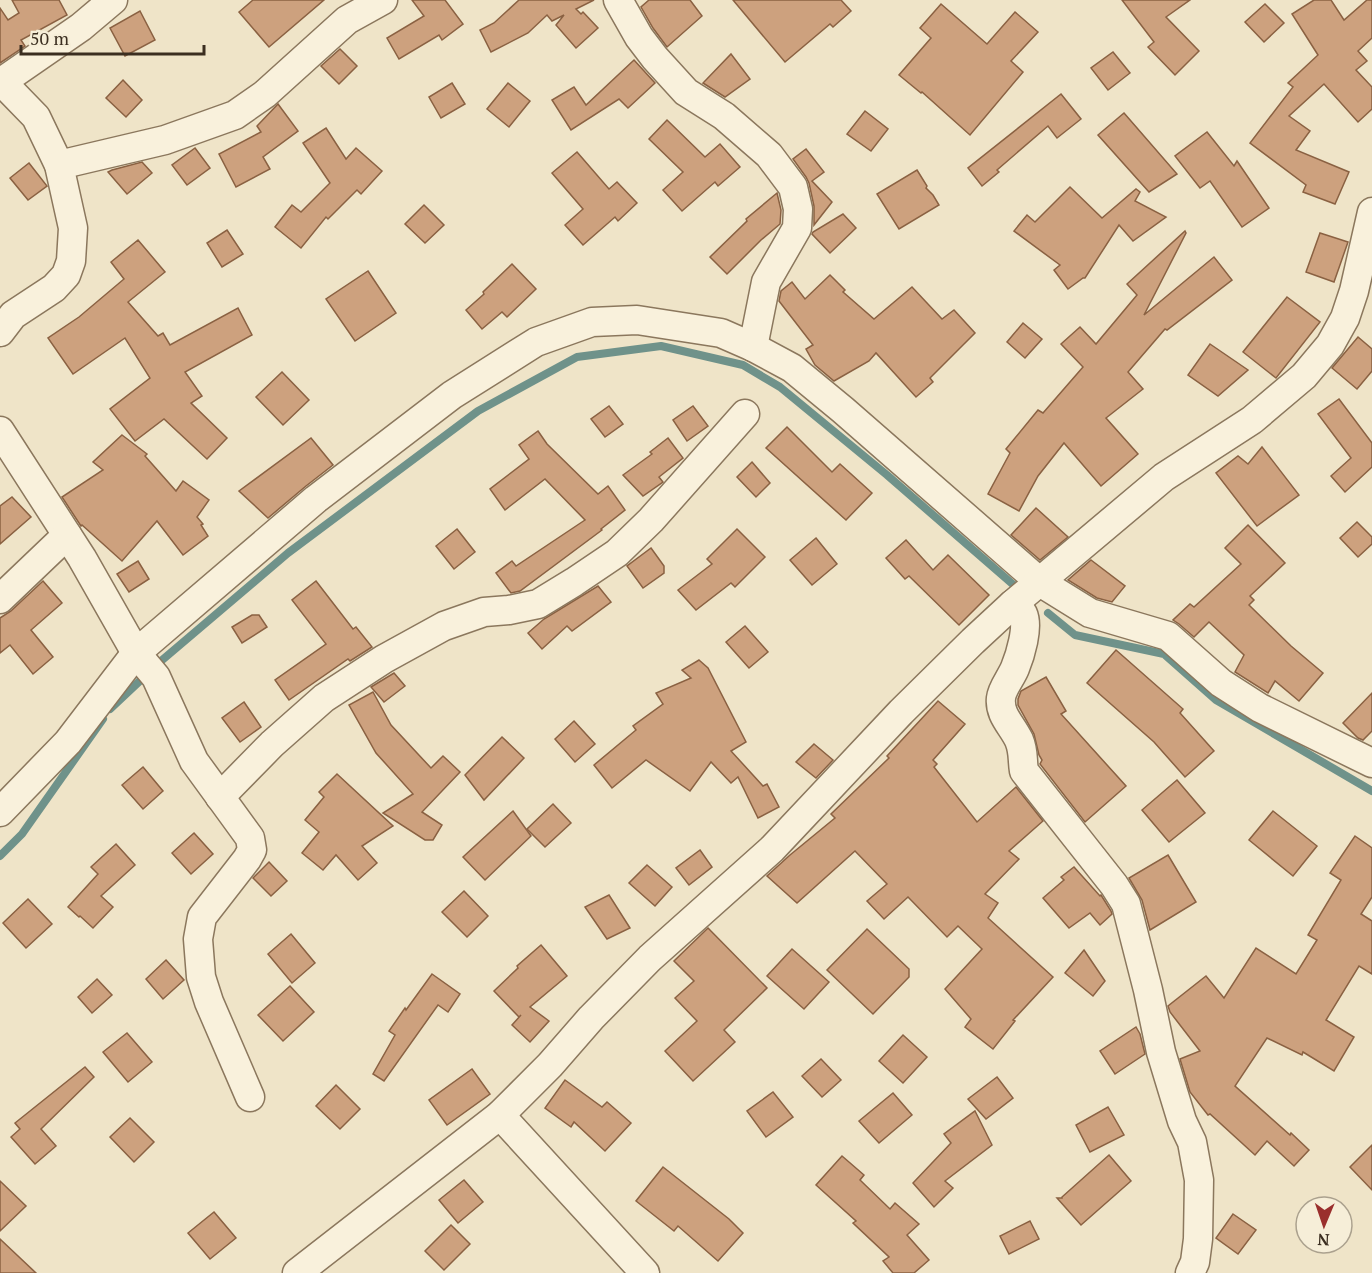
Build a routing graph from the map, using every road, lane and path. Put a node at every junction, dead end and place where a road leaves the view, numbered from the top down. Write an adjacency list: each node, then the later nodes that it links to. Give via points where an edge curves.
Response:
1 (113, 0): 4 (street, via 81,27)
2 (383, 0): 5 (street, via 347,20 265,94 235,115 165,140)
3 (618, 0): 8 (street, via 639,37 686,92 724,116 769,156 793,187 797,228 766,282)
4 (1, 81): 5 (street, via 36,117)
5 (59, 165): 7 (street, via 73,228 71,261 66,275 54,288 13,315)
6 (1372, 212): 12 (street, via 1345,318 1330,345 1304,376 1252,420 1164,477)
7 (0, 332)
8 (753, 347): 12 (street, via 792,368); 15 (street, via 721,333 638,320 592,322 536,342 452,395 316,499)
9 (745, 414): 17 (street, via 617,553 538,604 484,612 444,627 384,659 324,698)
10 (0, 431): 11 (street)
11 (67, 535): 13 (street); 15 (street)
12 (1040, 582): 14 (street); 16 (street, via 1090,614 1168,636 1221,683 1260,708)
13 (0, 599)
14 (1013, 604): 20 (street, via 901,712 772,849 650,958); 23 (street, via 1025,621 1023,641 1016,667 1001,695 1001,705 1018,738 1024,771 1126,904 1161,1052 1192,1142 1199,1180 1198,1239)
15 (145, 664): 17 (street, via 194,761); 18 (street)
16 (1372, 762)
17 (220, 797): 19 (street, via 250,838 252,850 202,917 198,939 201,976)
18 (0, 812)
19 (249, 1097)
20 (500, 1115): 21 (street); 22 (street)
21 (297, 1273)
22 (645, 1273)
23 (1190, 1273)

